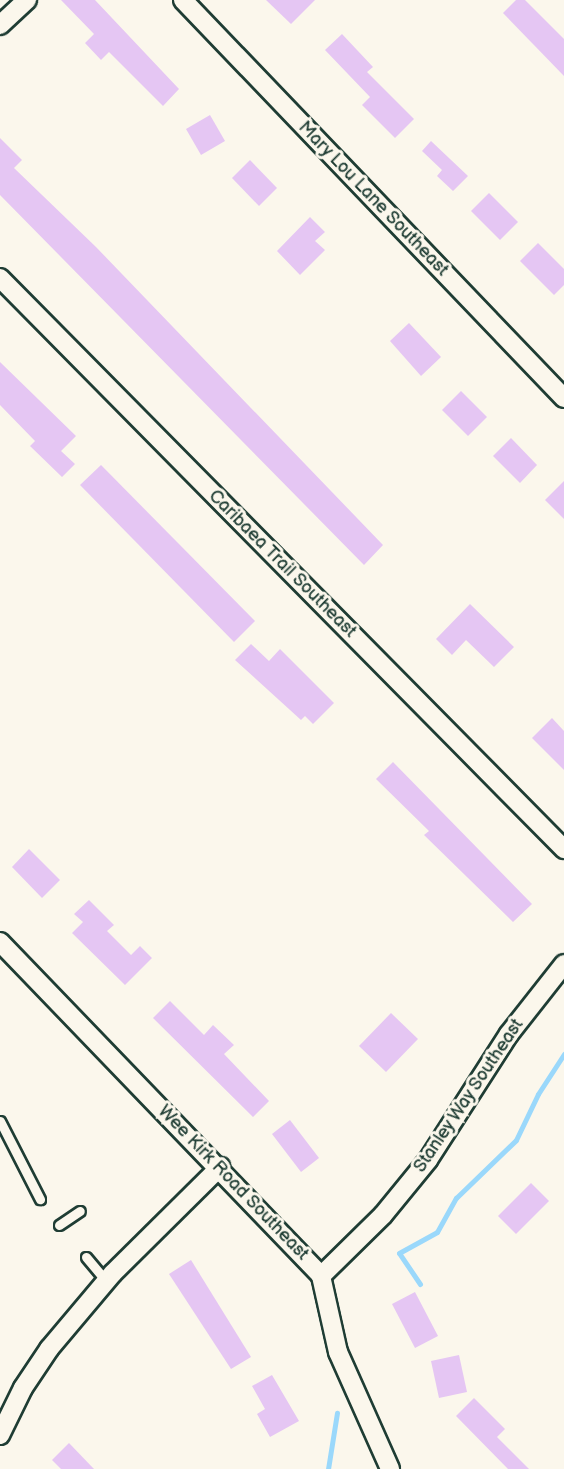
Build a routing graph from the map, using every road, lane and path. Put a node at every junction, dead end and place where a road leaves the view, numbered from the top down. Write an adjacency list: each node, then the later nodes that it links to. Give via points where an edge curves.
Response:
1 (27, 0): 3 (street)
2 (183, 0): 5 (street, Mary Lou Lane Southeast)
3 (0, 25)
4 (0, 278): 6 (street, Caribaea Trail Southeast)
5 (564, 398)
6 (564, 849)
7 (0, 942): 10 (street, Wee Kirk Road Southeast)
8 (564, 964): 15 (street, Stanley Way Southeast, via 509,1034 428,1160 383,1215)
9 (0, 1121): 11 (lane)
10 (220, 1167): 15 (street, Wee Kirk Road Southeast); 16 (street)
11 (40, 1199)
12 (80, 1211): 13 (lane)
13 (59, 1225)
14 (86, 1257): 16 (lane)
15 (321, 1276): 18 (street, Wee Kirk Road Southeast, via 338,1352)
16 (106, 1281): 17 (street, via 49,1349 23,1388)
17 (0, 1435)
18 (390, 1469)

